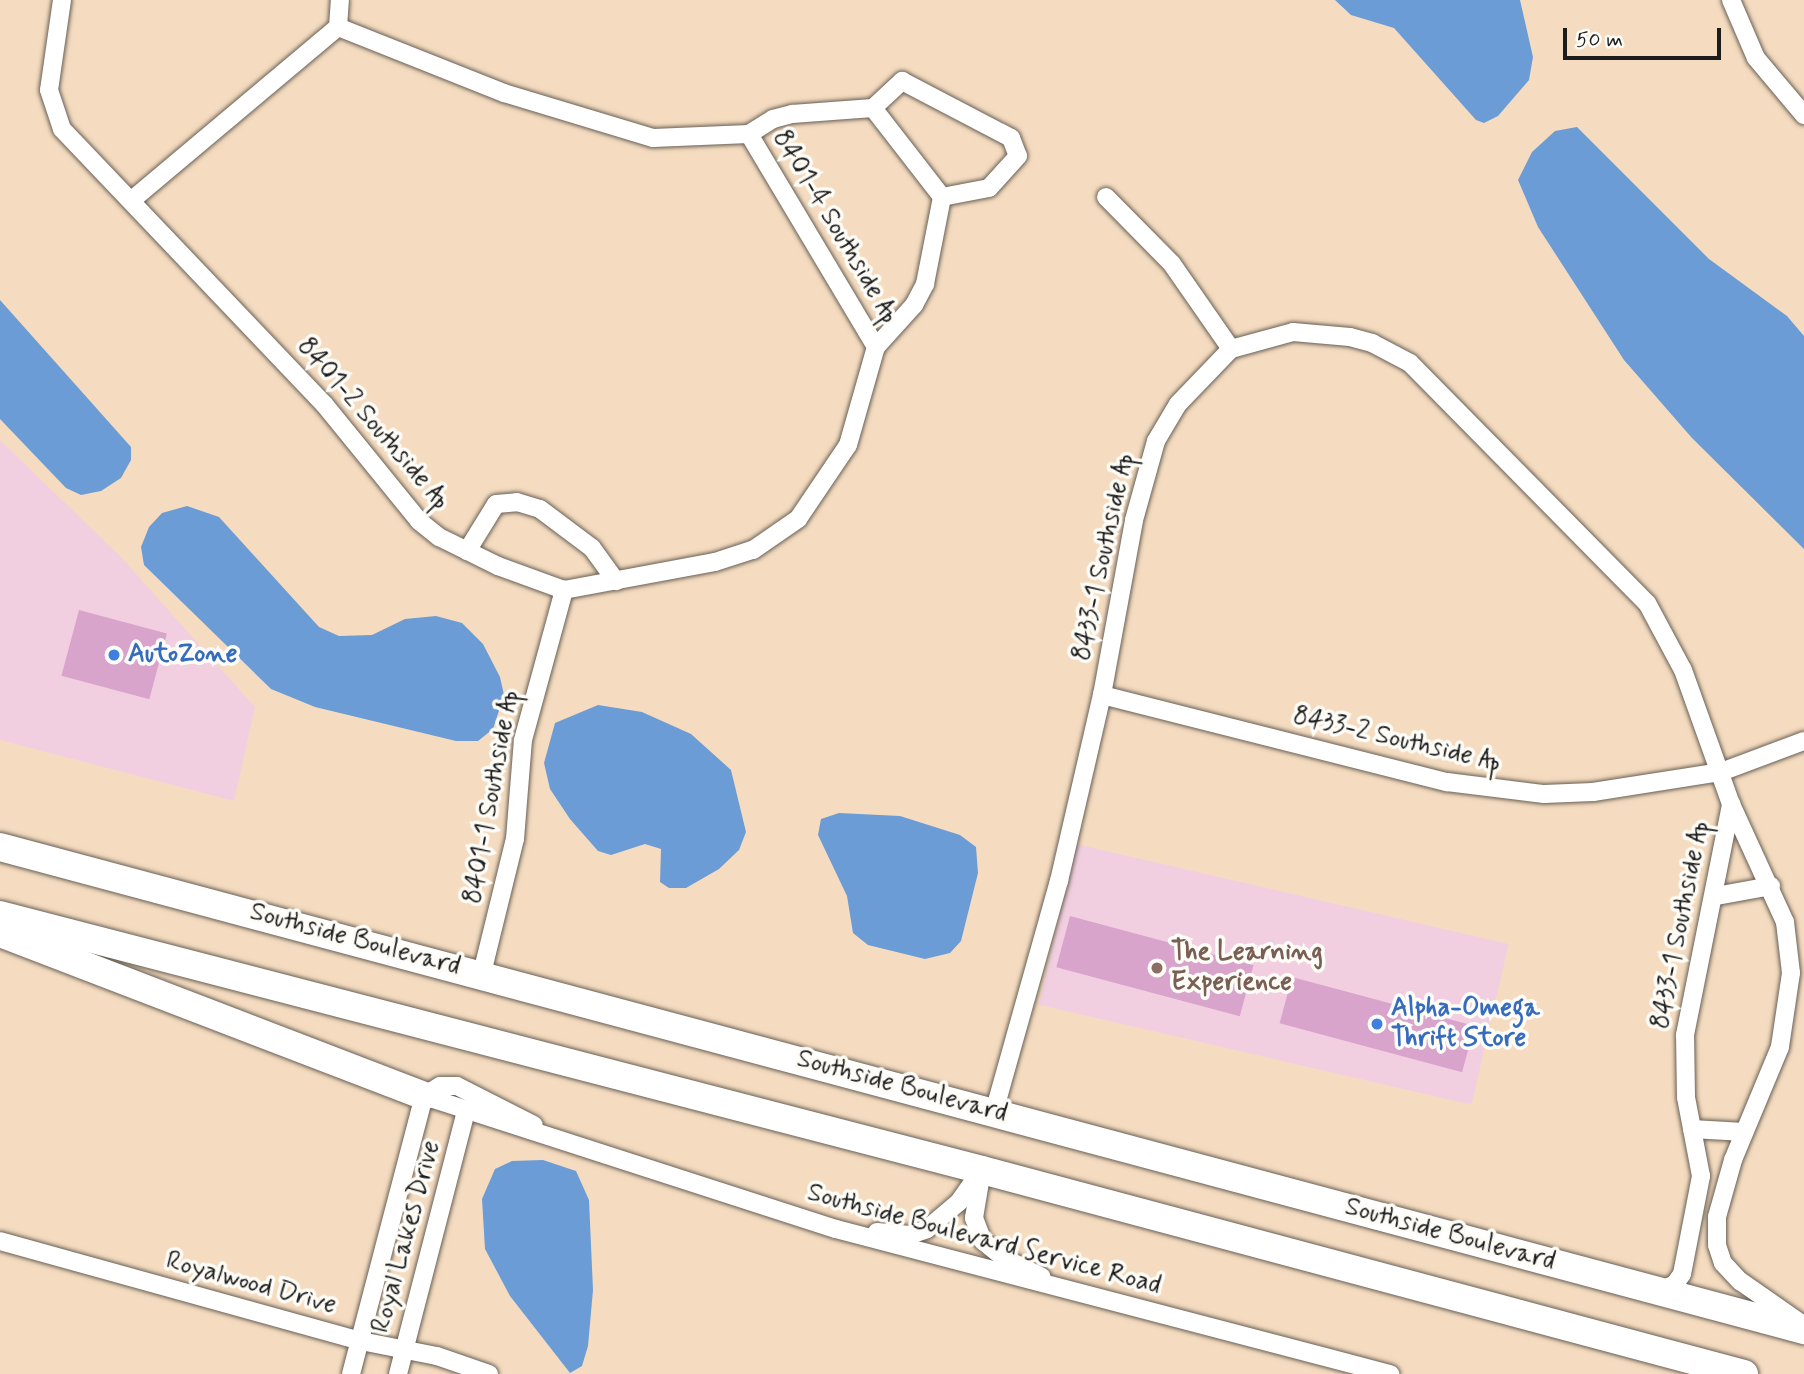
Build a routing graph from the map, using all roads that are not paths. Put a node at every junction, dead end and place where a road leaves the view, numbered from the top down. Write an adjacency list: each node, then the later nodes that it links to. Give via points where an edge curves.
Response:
1 (62, 0): 10 (street, 8401-2 Southside Ap, via 50,65 53,110 62,129)
2 (340, 0): 4 (street)
3 (1731, 0): 6 (street, via 1756,58)
4 (338, 27): 7 (street, via 504,93 640,134 685,139); 10 (street)
5 (873, 108): 7 (street, via 792,114); 8 (street); 8 (street, via 902,82 1012,138 1018,156 1001,179 989,188)
6 (1804, 114)
7 (749, 134): 11 (street, 8401-4 Southside Ap)
8 (942, 197): 11 (street, via 925,284 915,305)
9 (1106, 197): 12 (street, via 1172,264)
10 (133, 199): 13 (street, 8401-2 Southside Ap, via 324,404 419,521)
11 (876, 347): 14 (street, via 848,445 798,519 752,550)
12 (1231, 349): 16 (street, 8433-1 Southside Ap, via 1178,404 1156,441 1135,520); 18 (street, 8433-1 Southside Ap, via 1293,332 1320,332 1372,342 1410,363 1647,603 1682,670)
13 (467, 551): 14 (street, via 496,504 517,502 540,509 592,548); 15 (street, 8401-2 Southside Ap)
14 (616, 581): 15 (street)
15 (564, 590): 27 (street, 8401-1 Southside Ap, via 523,740 521,805)
16 (1102, 695): 18 (street, 8433-2 Southside Ap, via 1492,790 1593,792); 31 (street, 8433-1 Southside Ap, via 1059,881)
17 (1804, 741): 18 (street, 8433-2 Southside Ap)
18 (1721, 772): 19 (street, 8433-1 Southside Ap)
19 (1731, 804): 21 (street, 8433-1 Southside Ap); 22 (street, 8433-1 Southside Ap)
20 (0, 847): 27 (highway, Southside Boulevard)
21 (1771, 886): 22 (street); 24 (street, 8433-1 Southside Ap)
22 (1716, 896): 32 (street, 8433-1 Southside Ap, via 1685,1035)
23 (0, 915): 35 (highway)
24 (1785, 922): 25 (street); 28 (street, 8433-1 Southside Ap)
25 (1804, 926)
26 (0, 933): 29 (highway)
27 (482, 973): 31 (highway, Southside Boulevard)
28 (1796, 995): 33 (street, 8433-1 Southside Ap)
29 (424, 1096): 30 (street, Southside Boulevard Service Road); 34 (street, Southside Boulevard Service Road, via 440,1086 457,1086); 41 (street, Royal Lakes Drive)
30 (466, 1112): 34 (street, Southside Boulevard Service Road); 42 (street, Royal Lakes Drive)
31 (994, 1112): 38 (highway, Southside Boulevard)
32 (1692, 1129): 33 (street); 38 (street, 8433-1 Southside Ap, via 1700,1176 1691,1236 1682,1274 1675,1284)
33 (1744, 1132): 40 (street, 8433-1 Southside Ap, via 1717,1217 1717,1245 1723,1263 1740,1281)
34 (568, 1144): 36 (street, Southside Boulevard Service Road)
35 (982, 1170): 36 (street, via 959,1202 927,1229 911,1235); 39 (street, via 974,1218 983,1241 1004,1258); 47 (highway)
36 (836, 1229): 39 (street, Southside Boulevard Service Road)
37 (0, 1241): 41 (street, Royalwood Drive)
38 (1658, 1292): 40 (highway, Southside Boulevard)
39 (1077, 1293): 46 (street, Southside Boulevard Service Road)
40 (1804, 1328)
41 (360, 1341): 42 (street, Royalwood Drive); 43 (street, Royal Lakes Drive)
42 (404, 1349): 44 (street, Royal Lakes Drive); 45 (street, Royalwood Drive)
43 (351, 1374)
44 (398, 1374)
45 (489, 1374)
46 (1390, 1374)
47 (1744, 1374)

